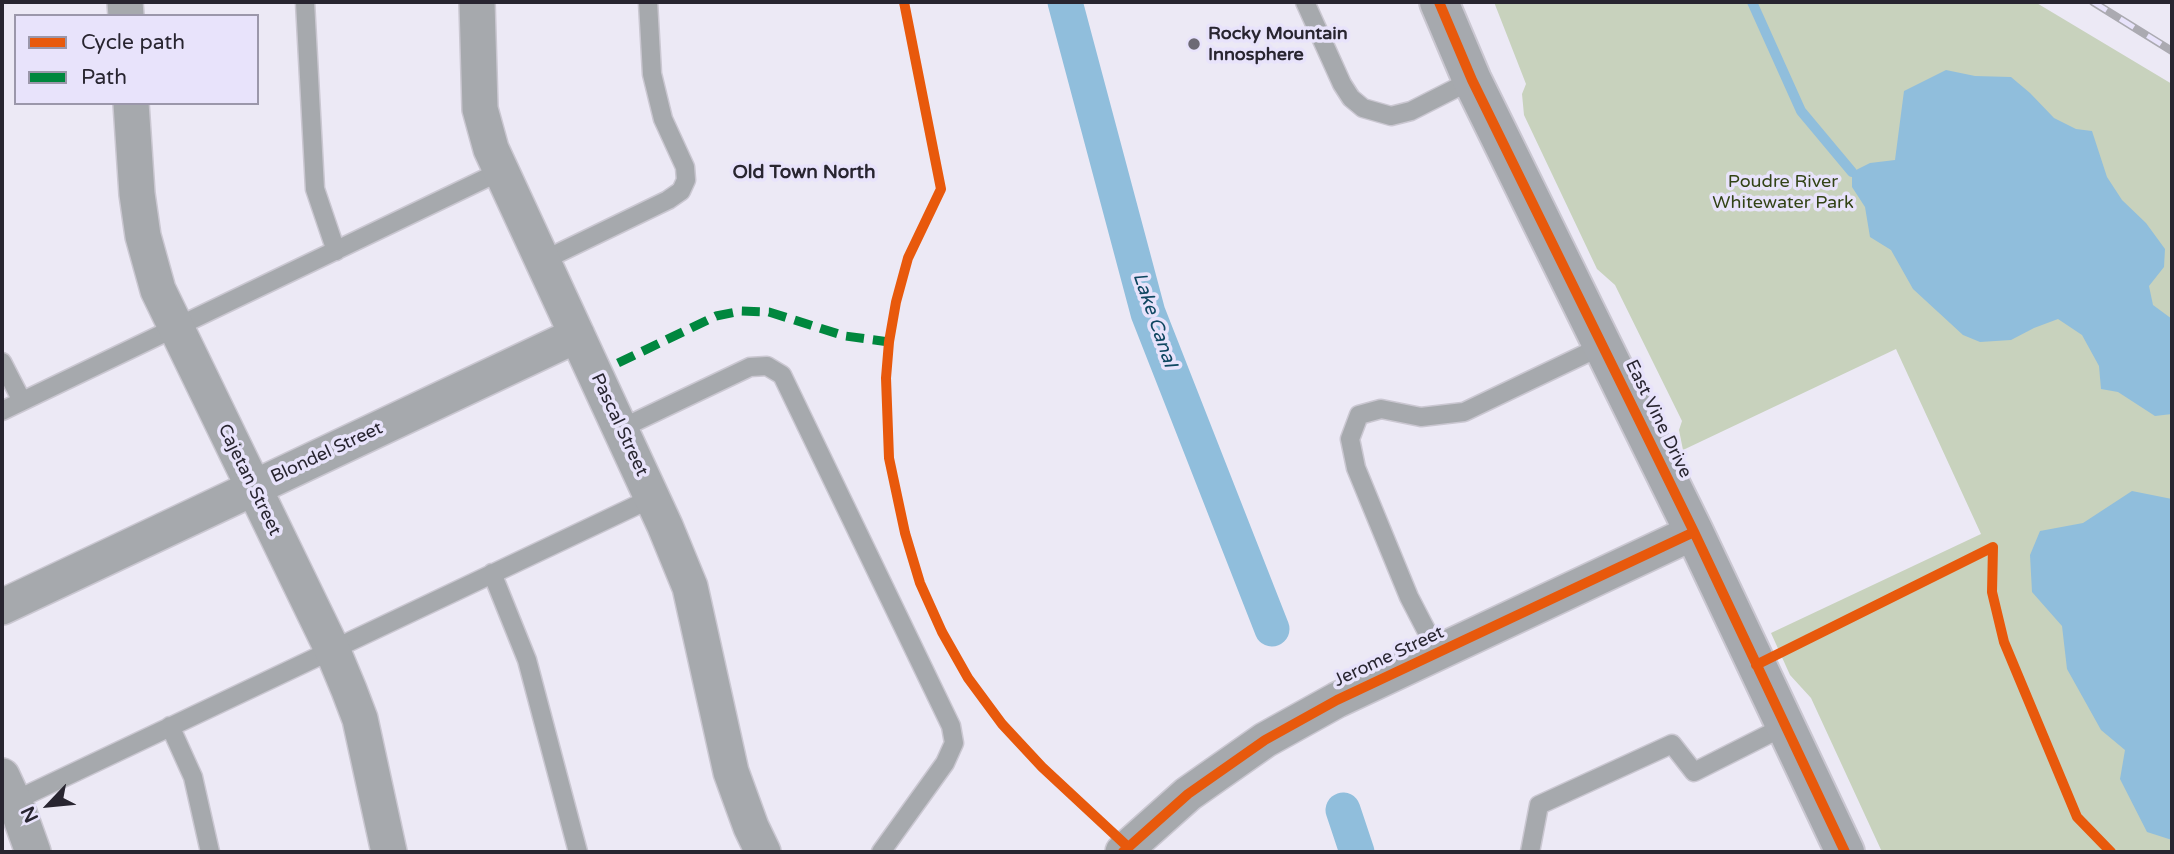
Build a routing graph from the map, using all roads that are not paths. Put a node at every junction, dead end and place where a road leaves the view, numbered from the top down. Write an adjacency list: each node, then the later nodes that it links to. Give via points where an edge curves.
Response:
1 (305, 2): 9 (lane, via 315,189)
2 (477, 2): 8 (street, Pascal Street, via 480,109)
3 (648, 2): 10 (lane, via 652,74 686,180 681,191 668,200)
4 (1305, 2): 6 (lane, via 1342,84 1363,108 1391,116 1411,111)
5 (1439, 2): 6 (main road, East Vine Drive)
6 (1472, 80): 13 (main road, East Vine Drive)
7 (131, 105): 11 (street, Cajetan Street, via 143,236 158,290)
8 (501, 171): 9 (lane); 10 (street, Pascal Street)
9 (336, 251): 11 (lane)
10 (542, 261): 12 (street, Pascal Street)
11 (176, 328): 15 (lane); 18 (street, Cajetan Street)
12 (577, 335): 17 (street, Pascal Street); 18 (street, Blondel Street)
13 (1602, 346): 20 (main road, East Vine Drive); 24 (lane, via 1464,412 1421,416 1381,409 1359,415 1350,439 1356,468)
14 (2, 362): 15 (lane)
15 (22, 401): 16 (lane)
16 (2, 411)
17 (621, 429): 19 (street, Pascal Street); 33 (lane, via 750,367 767,366 782,375 951,726 954,743 945,764)
18 (253, 488): 22 (street, Blondel Street); 23 (street, Cajetan Street)
19 (652, 498): 21 (lane); 32 (street, Pascal Street, via 690,587 731,772)
20 (1693, 532): 24 (street, Jerome Street); 26 (main road, East Vine Drive)
21 (492, 573): 23 (lane); 31 (lane, via 527,660)
22 (2, 607)
23 (332, 649): 25 (lane); 30 (street, Cajetan Street, via 360,719)
24 (1437, 653): 34 (street, Jerome Street, via 1265,740 1188,794)
25 (170, 726): 27 (lane); 29 (lane, via 193,777)
26 (1785, 726): 35 (lane, via 1694,772 1672,744 1539,805); 36 (main road, East Vine Drive)
27 (8, 788): 28 (street)
28 (33, 852)
29 (210, 852)
30 (390, 852)
31 (578, 852)
32 (763, 852)
33 (881, 852)
34 (1123, 852)
35 (1530, 852)
36 (1845, 852)

